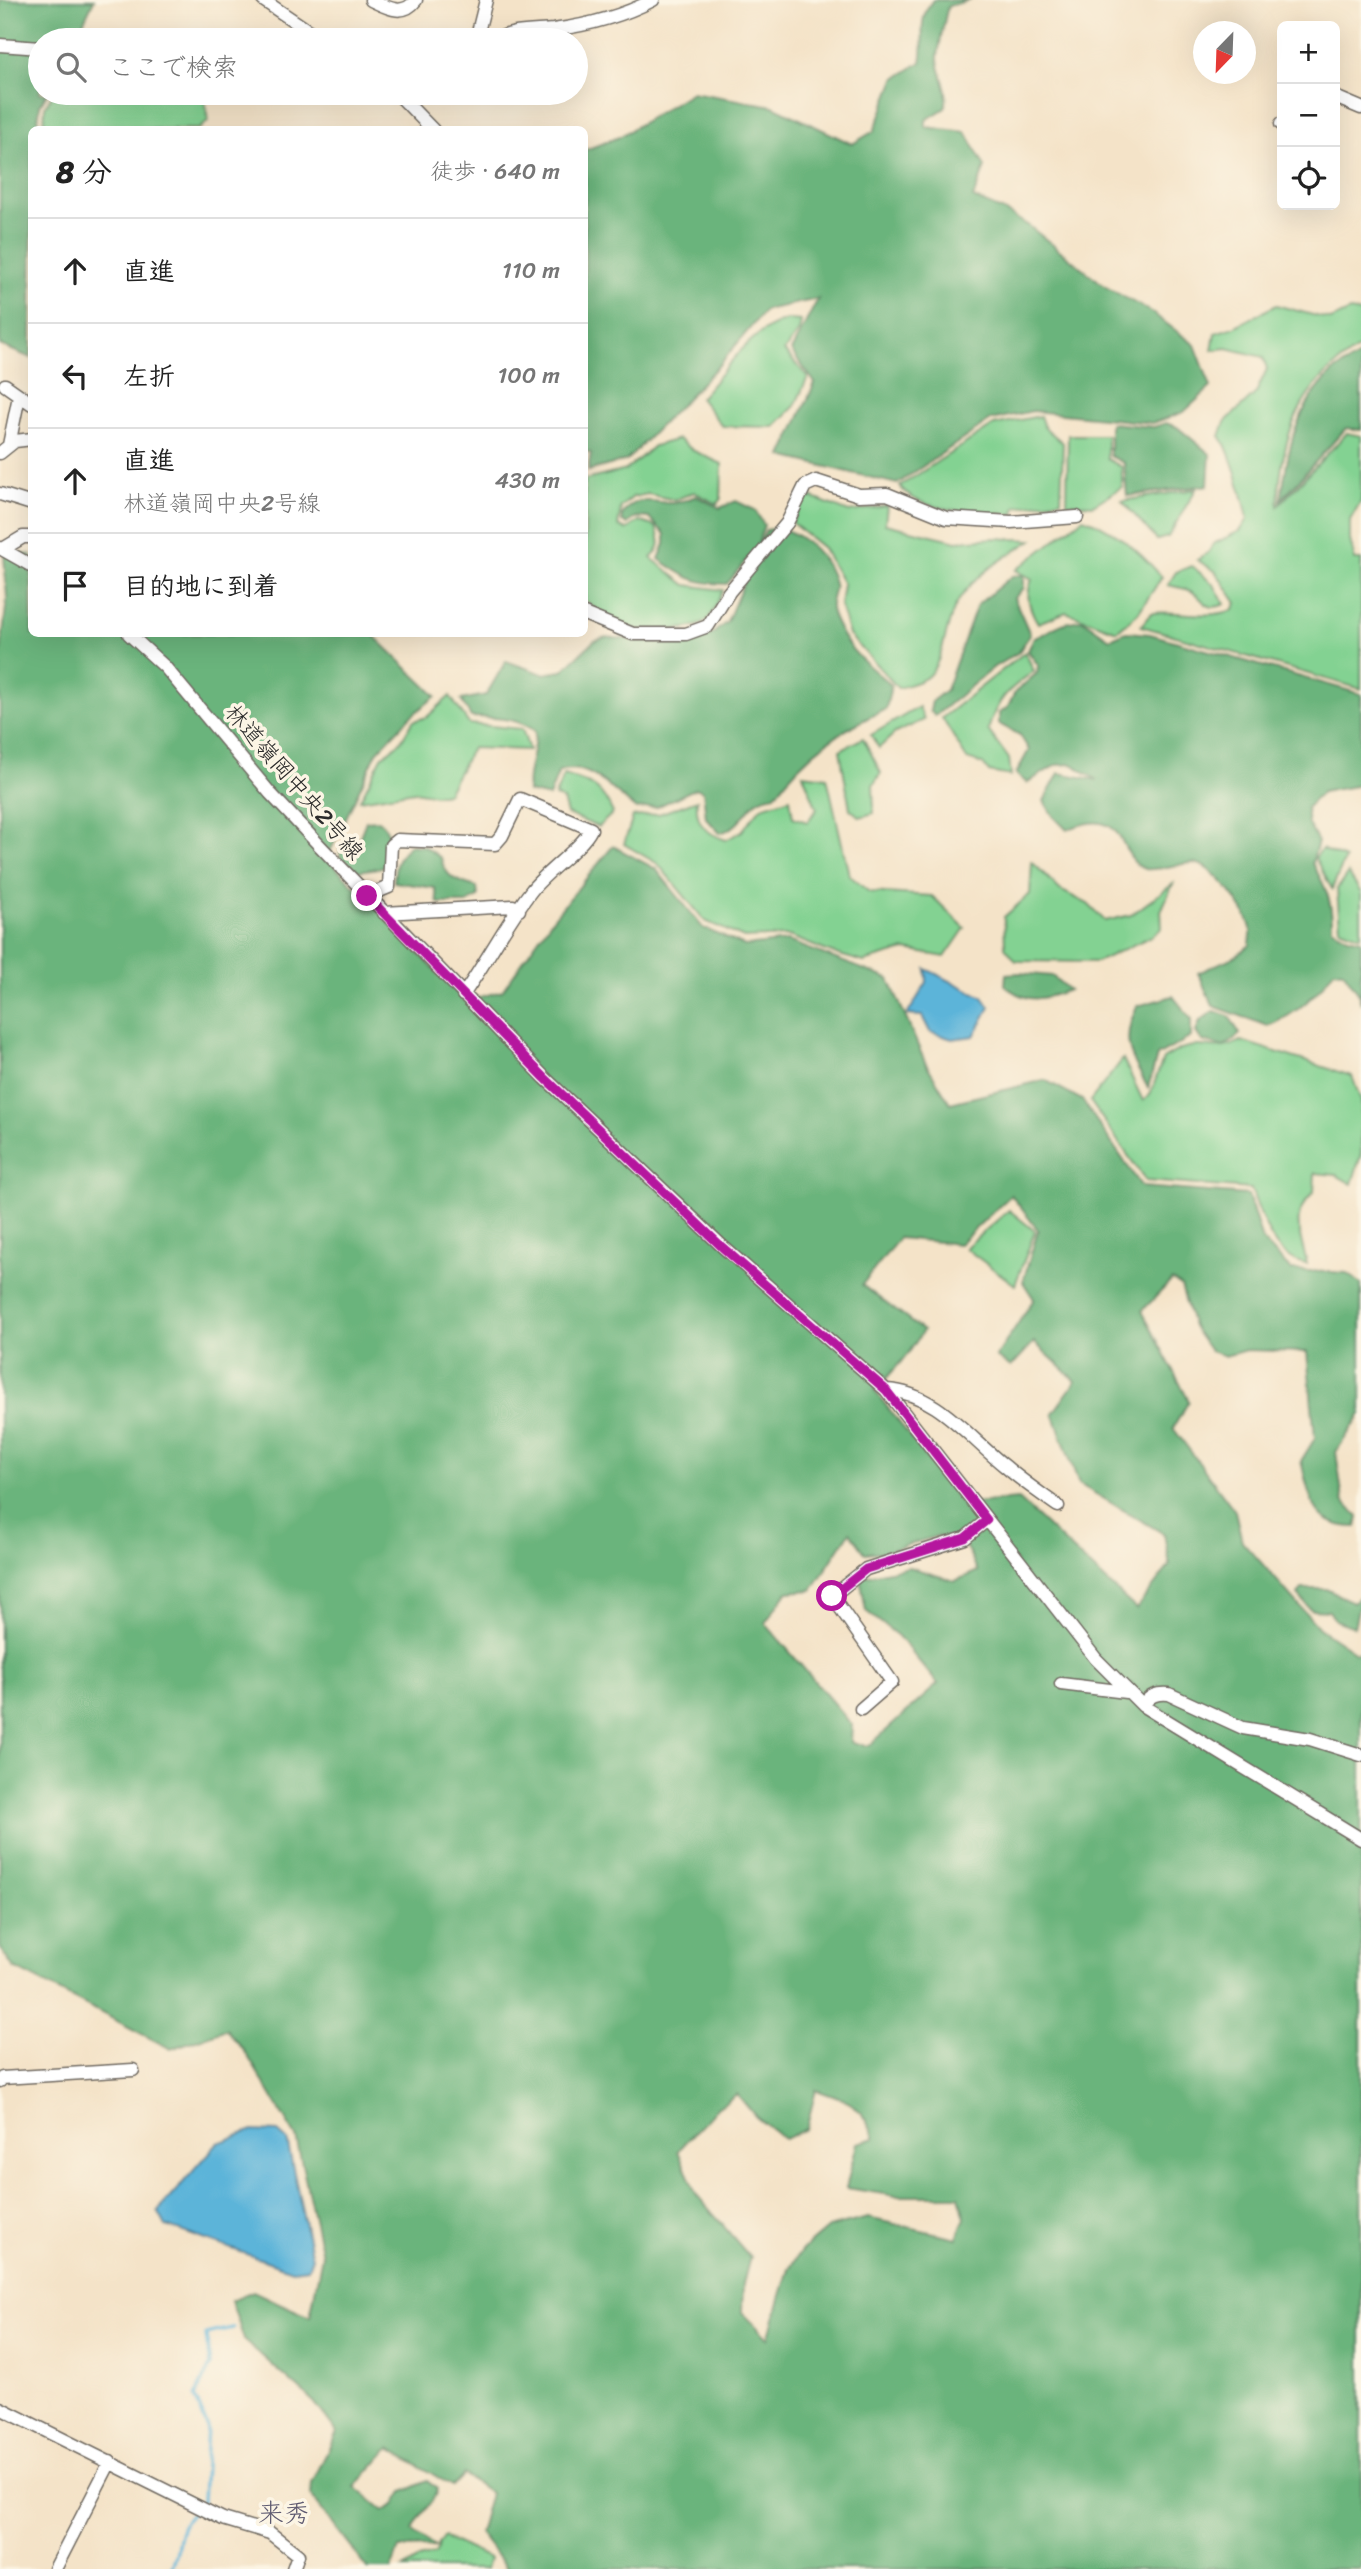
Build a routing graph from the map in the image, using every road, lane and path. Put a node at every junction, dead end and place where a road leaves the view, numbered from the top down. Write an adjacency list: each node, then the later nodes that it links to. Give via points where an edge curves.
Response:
1 (263, 0): 6 (street)
2 (372, 0): 3 (street, via 401,11)
3 (416, 0)
4 (486, 0): 7 (street)
5 (653, 0): 8 (street, via 626,14)
6 (305, 28)
7 (479, 28)
8 (551, 28)
9 (0, 45): 10 (street)
10 (28, 47)
11 (1340, 99): 13 (street)
12 (409, 105): 14 (street)
13 (1361, 108)
14 (429, 126)
15 (5, 386): 16 (street)
16 (19, 396): 17 (street); 19 (street)
17 (28, 402)
18 (28, 439): 19 (street, via 15,441)
19 (5, 449)
20 (0, 494): 21 (street)
21 (28, 503)
22 (1077, 517): 26 (street, via 1012,522 946,518 887,494 859,495 816,481 805,486 787,523 729,592 708,626 686,634 633,634)
23 (28, 537): 24 (street)
24 (1, 548): 25 (street)
25 (28, 564)
26 (588, 616)
27 (132, 637): 28 (street, 林道嶺岡中央2号線, via 165,667 270,793)
28 (367, 896): 29 (street, via 389,887 391,845 397,840 495,844 520,799 591,829 587,838 553,865); 30 (street, 林道嶺岡中央2号線)
29 (519, 910): 30 (street, via 513,906); 31 (street)
30 (384, 913): 31 (street, 林道嶺岡中央2号線)
31 (463, 995): 32 (street, 林道嶺岡中央2号線, via 722,1247)
32 (886, 1390): 33 (street, via 905,1391 945,1413 1005,1467); 34 (street, 林道嶺岡中央2号線)
33 (1058, 1506)
34 (987, 1520): 36 (street, 林道嶺岡中央2号線); 38 (street, via 965,1538 866,1569 832,1596 892,1682)
35 (1061, 1684): 36 (street)
36 (1126, 1692): 37 (street, 林道嶺岡中央2号線)
37 (1143, 1706): 39 (street, via 1158,1693 1170,1694 1243,1728 1310,1739); 40 (street, 林道嶺岡中央2号線)
38 (861, 1709)
39 (1361, 1755)
40 (1361, 1839)
41 (133, 2070): 42 (street)
42 (0, 2081)
43 (0, 2408): 44 (street)
44 (110, 2462): 45 (street); 46 (street, via 223,2519 270,2533 298,2555)
45 (55, 2569)
46 (293, 2569)

